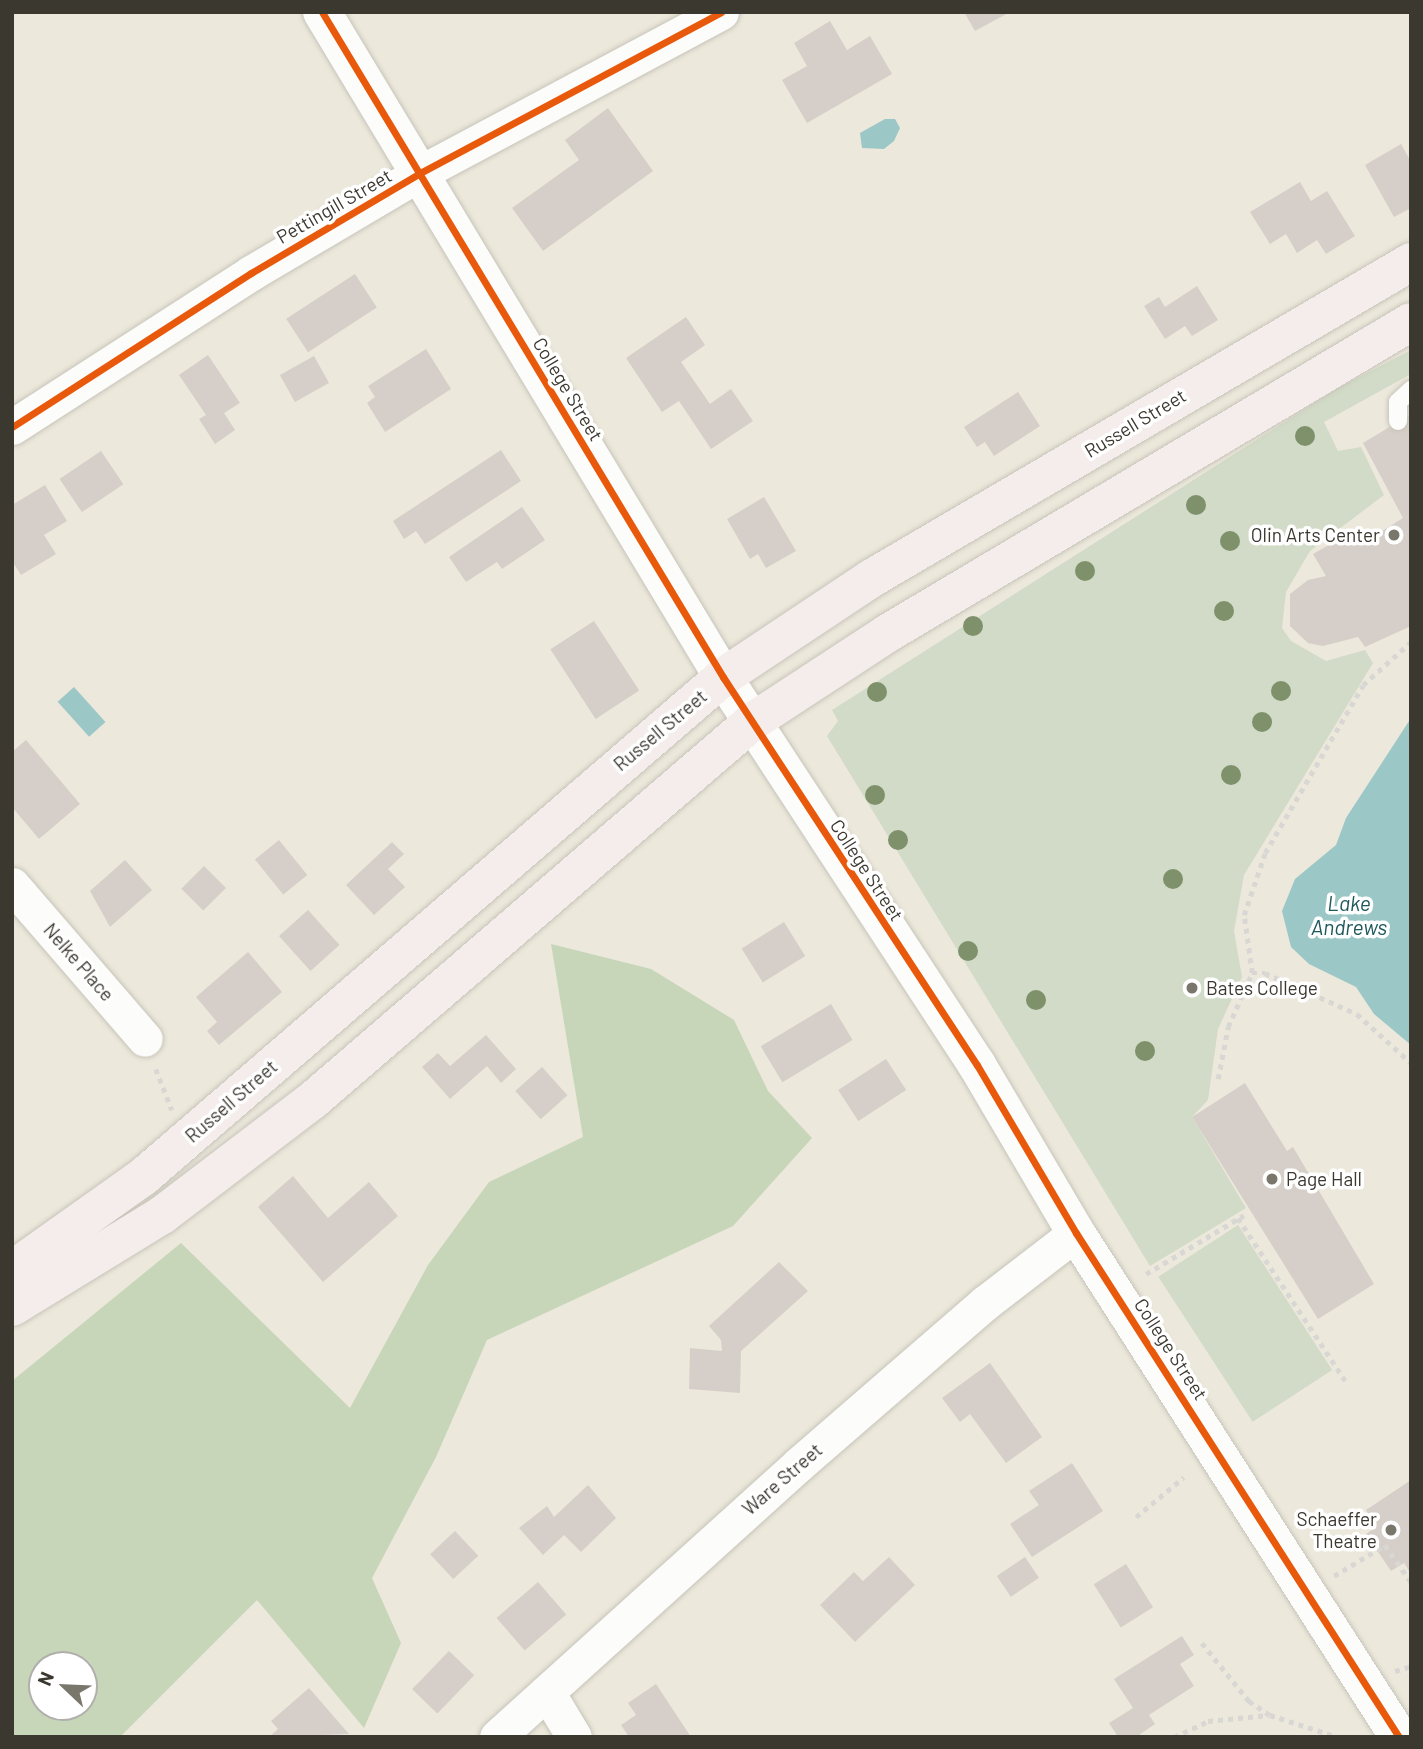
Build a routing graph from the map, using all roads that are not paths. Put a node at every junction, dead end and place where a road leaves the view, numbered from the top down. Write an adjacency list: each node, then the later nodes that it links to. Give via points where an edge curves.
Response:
1 (322, 12): 3 (main road, College Street)
2 (721, 12): 3 (street, Pettingill Street)
3 (421, 173): 8 (street, Pettingill Street, via 251,273); 9 (main road, College Street)
4 (1411, 262): 9 (main road, Russell Street, via 872,578)
5 (1411, 322): 10 (main road, via 888,633)
6 (1411, 390): 7 (lane, via 1398,402)
7 (1398, 421)
8 (12, 427)
9 (723, 677): 10 (main road, College Street); 15 (main road, Russell Street, via 143,1177)
10 (752, 722): 13 (main road, via 313,1100); 14 (main road, College Street, via 977,1065)
11 (12, 886): 12 (street, Nelke Place)
12 (145, 1039)
13 (162, 1215): 16 (main road); 17 (main road)
14 (1076, 1233): 18 (street, Ware Street, via 985,1303 799,1464); 21 (main road, College Street)
15 (12, 1270)
16 (12, 1307)
17 (12, 1335)
18 (547, 1692): 19 (street, Ware Street); 20 (street)
19 (497, 1737)
20 (574, 1737)
21 (1399, 1737)

